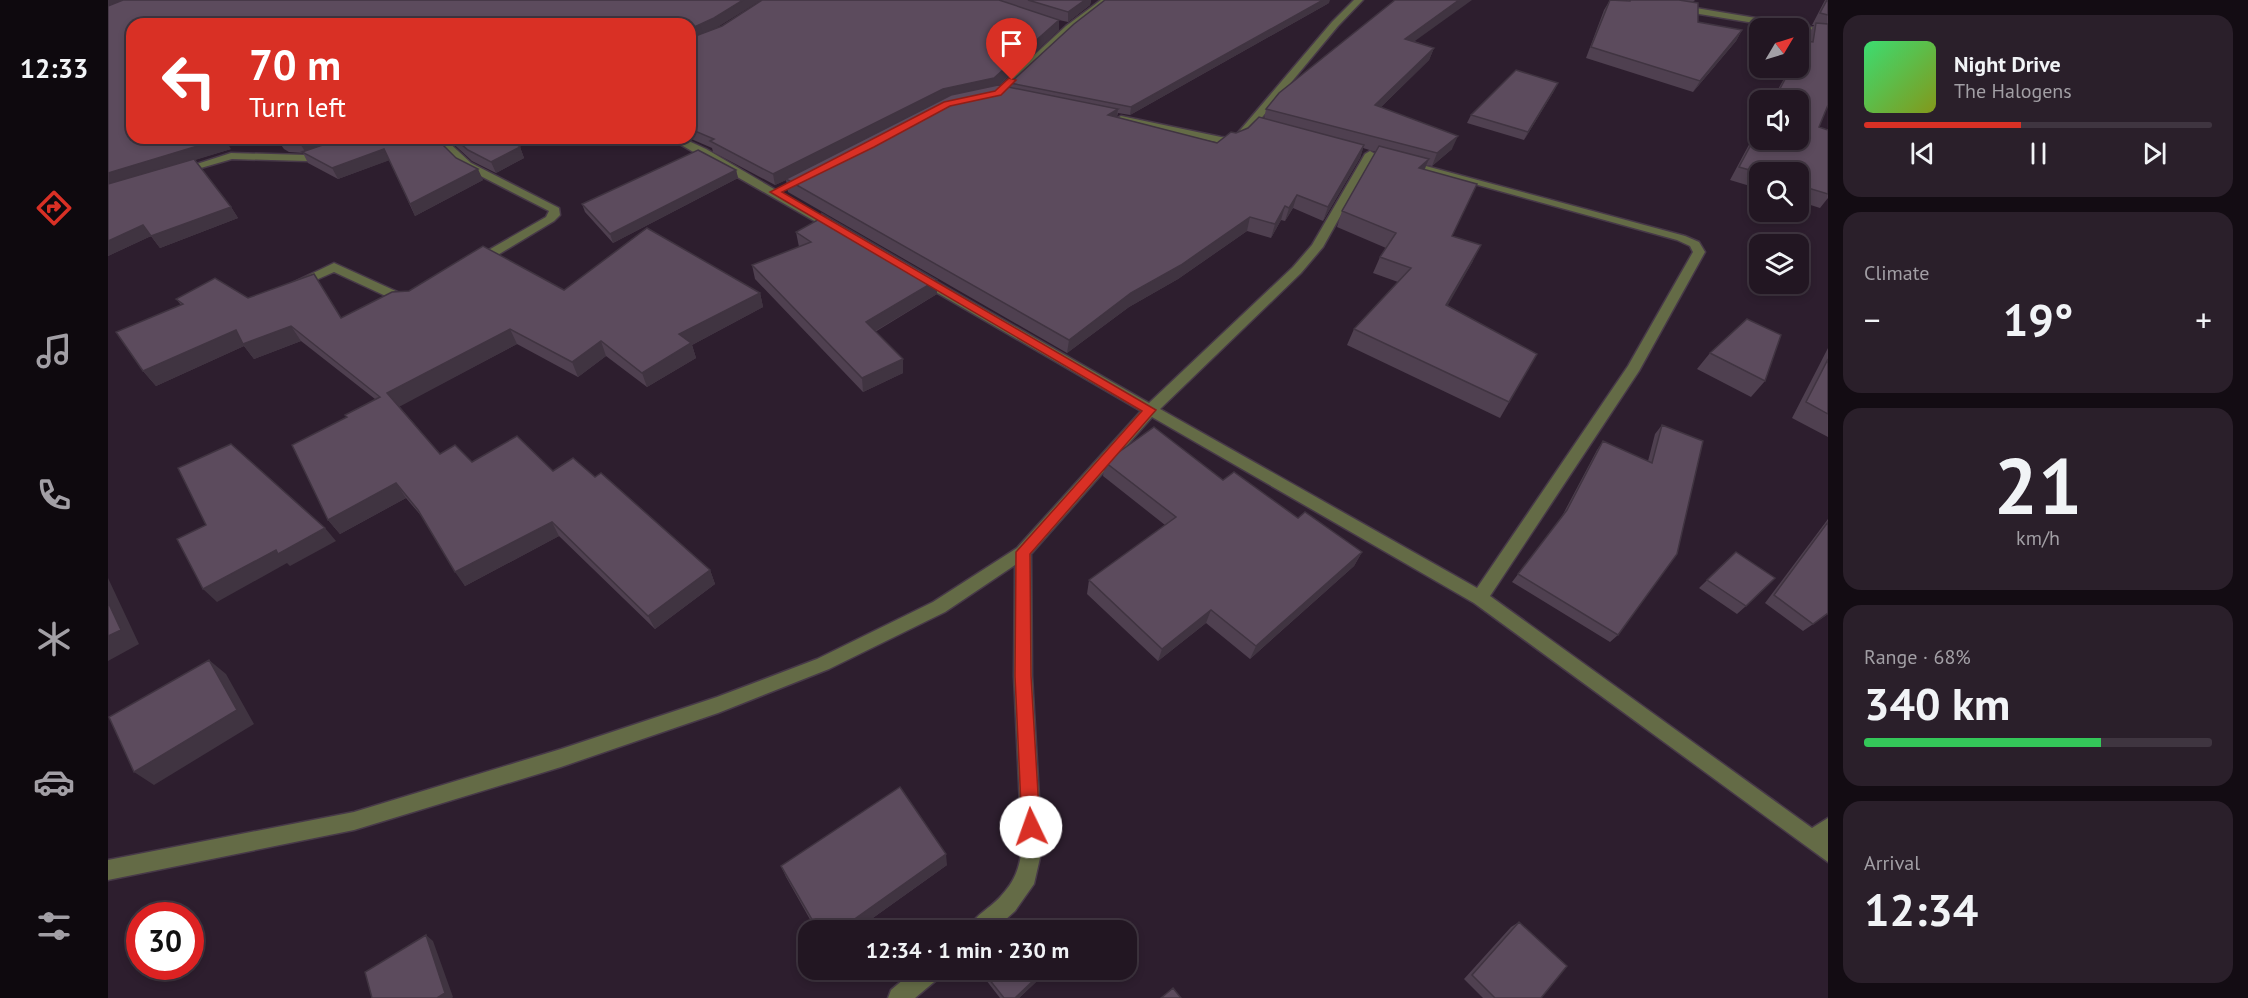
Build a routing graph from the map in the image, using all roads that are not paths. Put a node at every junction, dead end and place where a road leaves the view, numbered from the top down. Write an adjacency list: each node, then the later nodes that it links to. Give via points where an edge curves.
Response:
1 (1106, 0): 5 (street)
2 (1359, 0): 10 (street, via 1335,24 1258,126 1232,141)
3 (1663, 6): 6 (street)
4 (1058, 25): 5 (street)
5 (1069, 28): 7 (street)
6 (1828, 33)
7 (998, 93): 8 (street); 9 (street)
8 (1009, 95)
9 (977, 98)
10 (1109, 117)
11 (444, 144): 16 (street, via 467,165 555,210 550,219)
12 (686, 144): 15 (street, via 780,190)
13 (334, 150): 14 (street, via 307,158 231,156)
14 (173, 173)
15 (844, 234)
16 (468, 268)
17 (911, 272): 20 (street)
18 (286, 290): 19 (street, via 334,267 406,302)
19 (418, 300)
20 (1150, 410): 21 (street); 22 (street); 22 (street, via 1297,270 1376,156 1695,244 1699,252 1634,368)
21 (1023, 552): 26 (street, via 939,607 823,664 707,709 354,821); 27 (street, via 1023,676 1032,849 1027,877 1008,904)
22 (1480, 598): 24 (street)
23 (1828, 828): 24 (street)
24 (1812, 840): 25 (street)
25 (1828, 852)
26 (108, 870)
27 (990, 920)
28 (919, 980): 29 (street)
29 (899, 998)

